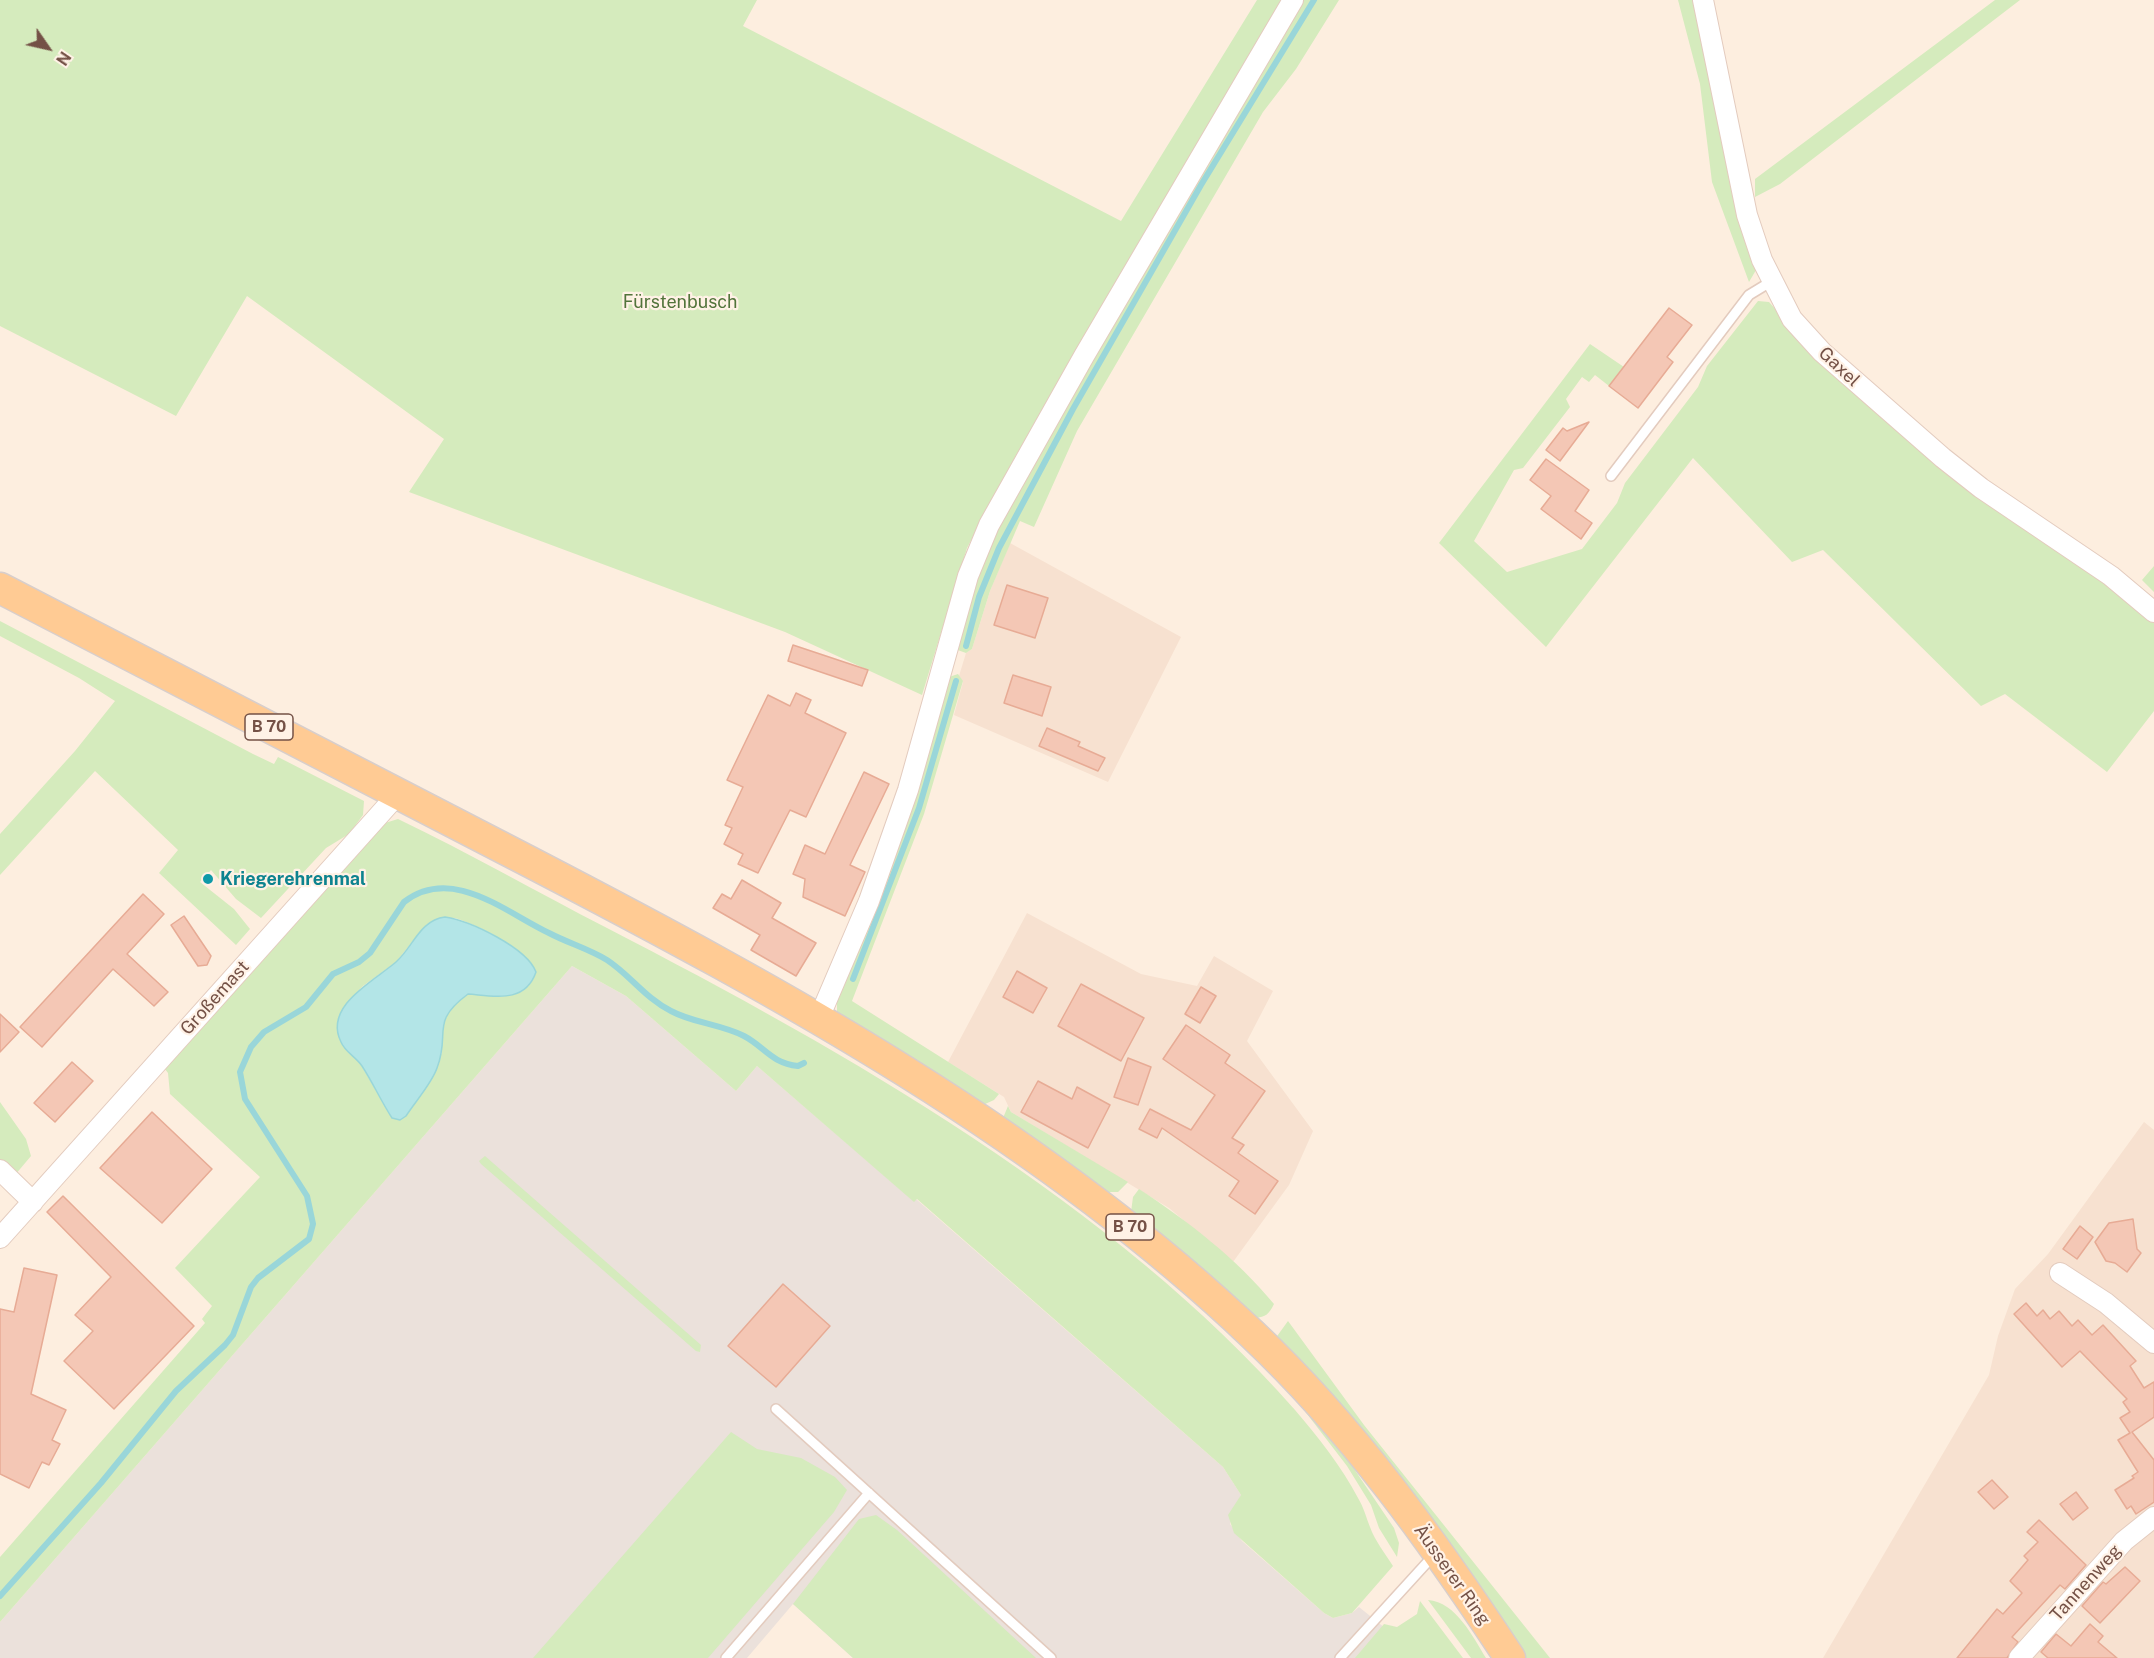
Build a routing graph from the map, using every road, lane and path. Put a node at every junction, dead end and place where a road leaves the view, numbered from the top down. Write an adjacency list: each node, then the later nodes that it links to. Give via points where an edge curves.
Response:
1 (1293, 0): 8 (street, via 985,532 968,576 908,790 868,901)
2 (1702, 0): 3 (street, Gaxel, via 1744,205)
3 (1772, 281): 4 (lane, via 1749,295); 6 (street, Gaxel, via 1792,319 1806,335 1892,415 1982,488 2111,576)
4 (1611, 476)
5 (0, 588): 7 (main road, B 70)
6 (2154, 612)
7 (398, 794): 8 (main road, B 70, via 688,944); 10 (street, Großemast)
8 (819, 1018): 17 (main road, Äusserer Ring / B 70, via 1005,1136 1096,1200 1175,1264 1254,1335 1306,1389)
9 (0, 1170): 10 (street)
10 (33, 1202): 11 (street, Großemast)
11 (0, 1238)
12 (2060, 1273): 13 (street, via 2106,1303)
13 (2154, 1343)
14 (776, 1409): 15 (lane)
15 (869, 1493): 19 (lane); 20 (lane)
16 (2154, 1517): 18 (street, Tannenweg, via 2124,1541)
17 (1437, 1552): 21 (lane); 22 (main road, Äusserer Ring / B 70)
18 (2023, 1656)
19 (726, 1658)
20 (1051, 1658)
21 (1340, 1658)
22 (1510, 1658)

